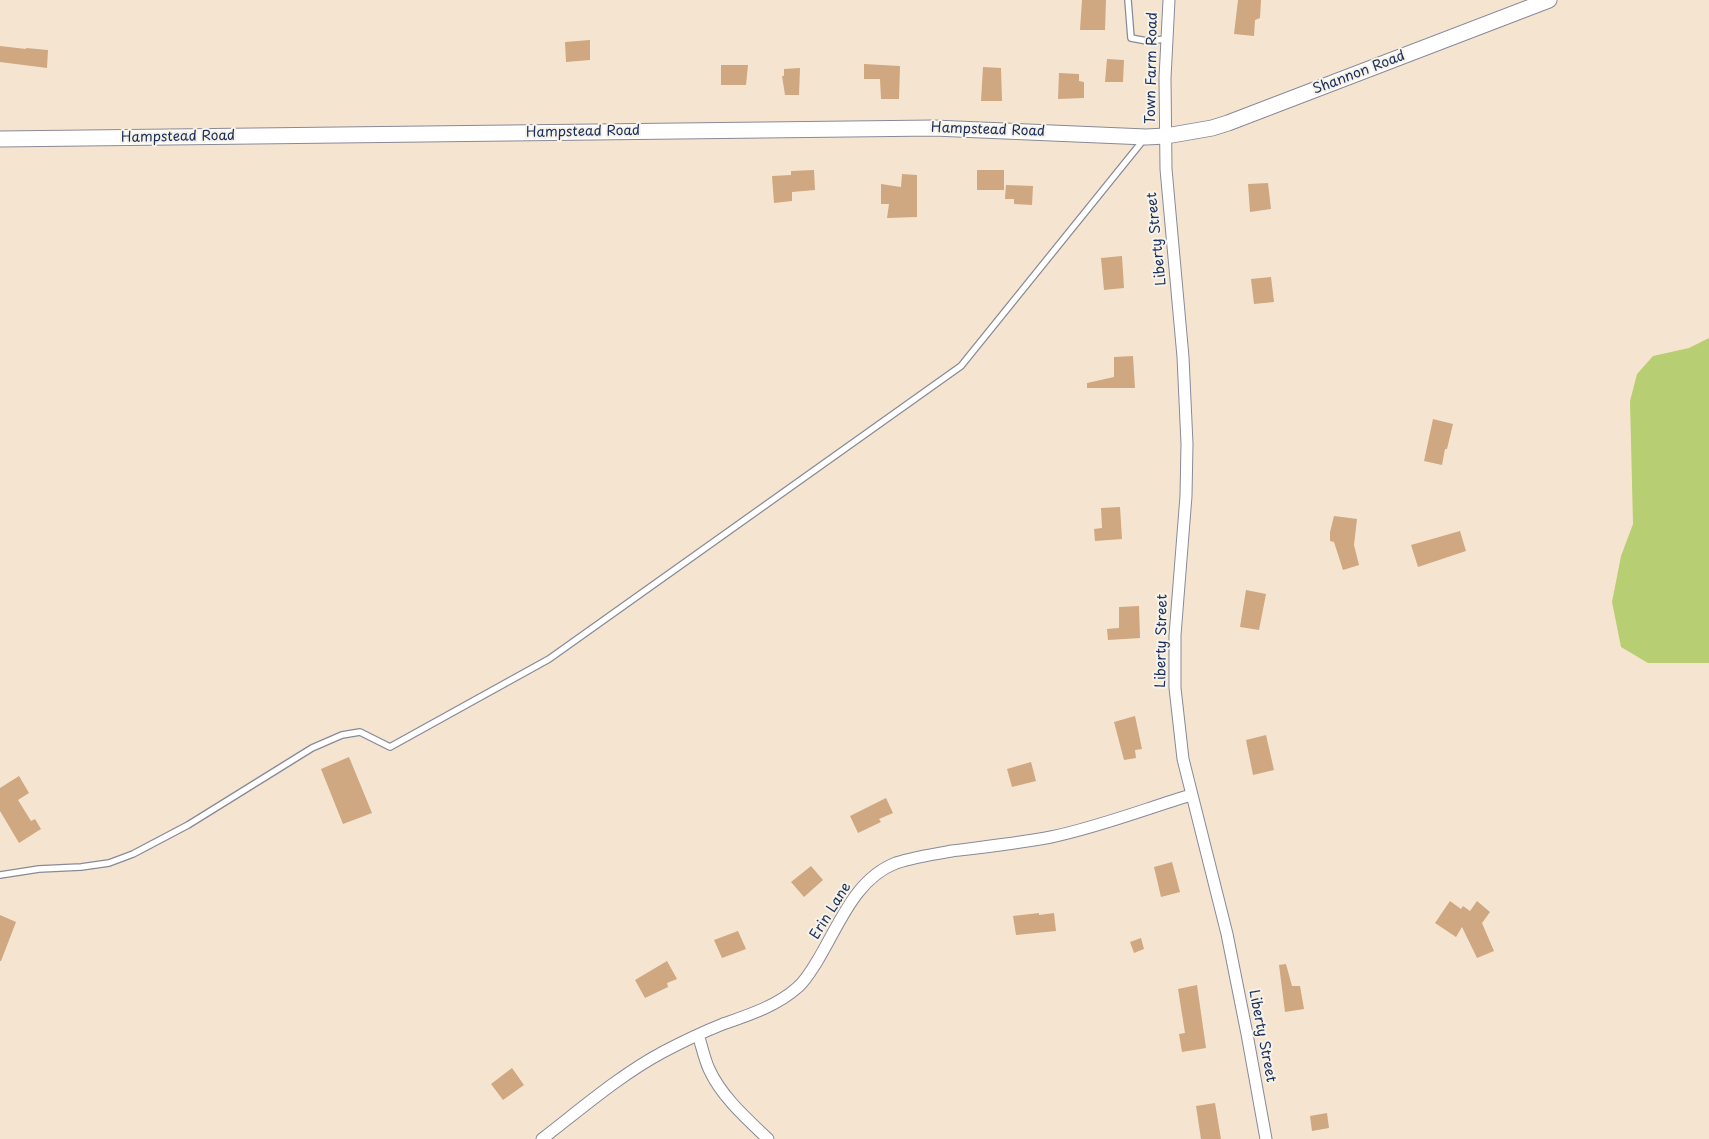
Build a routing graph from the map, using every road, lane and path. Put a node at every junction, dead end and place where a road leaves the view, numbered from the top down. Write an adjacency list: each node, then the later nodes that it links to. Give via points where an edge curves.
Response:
1 (1128, 0): 4 (lane, via 1131,38)
2 (1169, 0): 4 (street, Town Farm Road)
3 (1549, 0): 6 (street, Shannon Road, via 1228,123)
4 (1166, 40): 6 (street, Town Farm Road)
5 (1146, 136): 6 (street, Hampstead Road); 7 (street, Hampstead Road, via 934,128); 9 (lane, via 961,366 549,659 390,746 360,732 342,735 312,748 188,825 133,854 109,863)
6 (1166, 136): 8 (street, Liberty Street, via 1166,187 1183,357 1187,435 1186,496 1175,635 1175,688 1183,759)
7 (0, 139)
8 (1191, 795): 10 (street, Erin Lane, via 1051,837 930,855 895,864 867,882 856,894 800,986 771,1006); 13 (street, Liberty Street, via 1227,934)
9 (0, 875)
10 (698, 1035): 11 (street, Erin Lane, via 663,1052 620,1080); 12 (street, via 709,1070 718,1084)
11 (542, 1139)
12 (768, 1139)
13 (1266, 1139)

